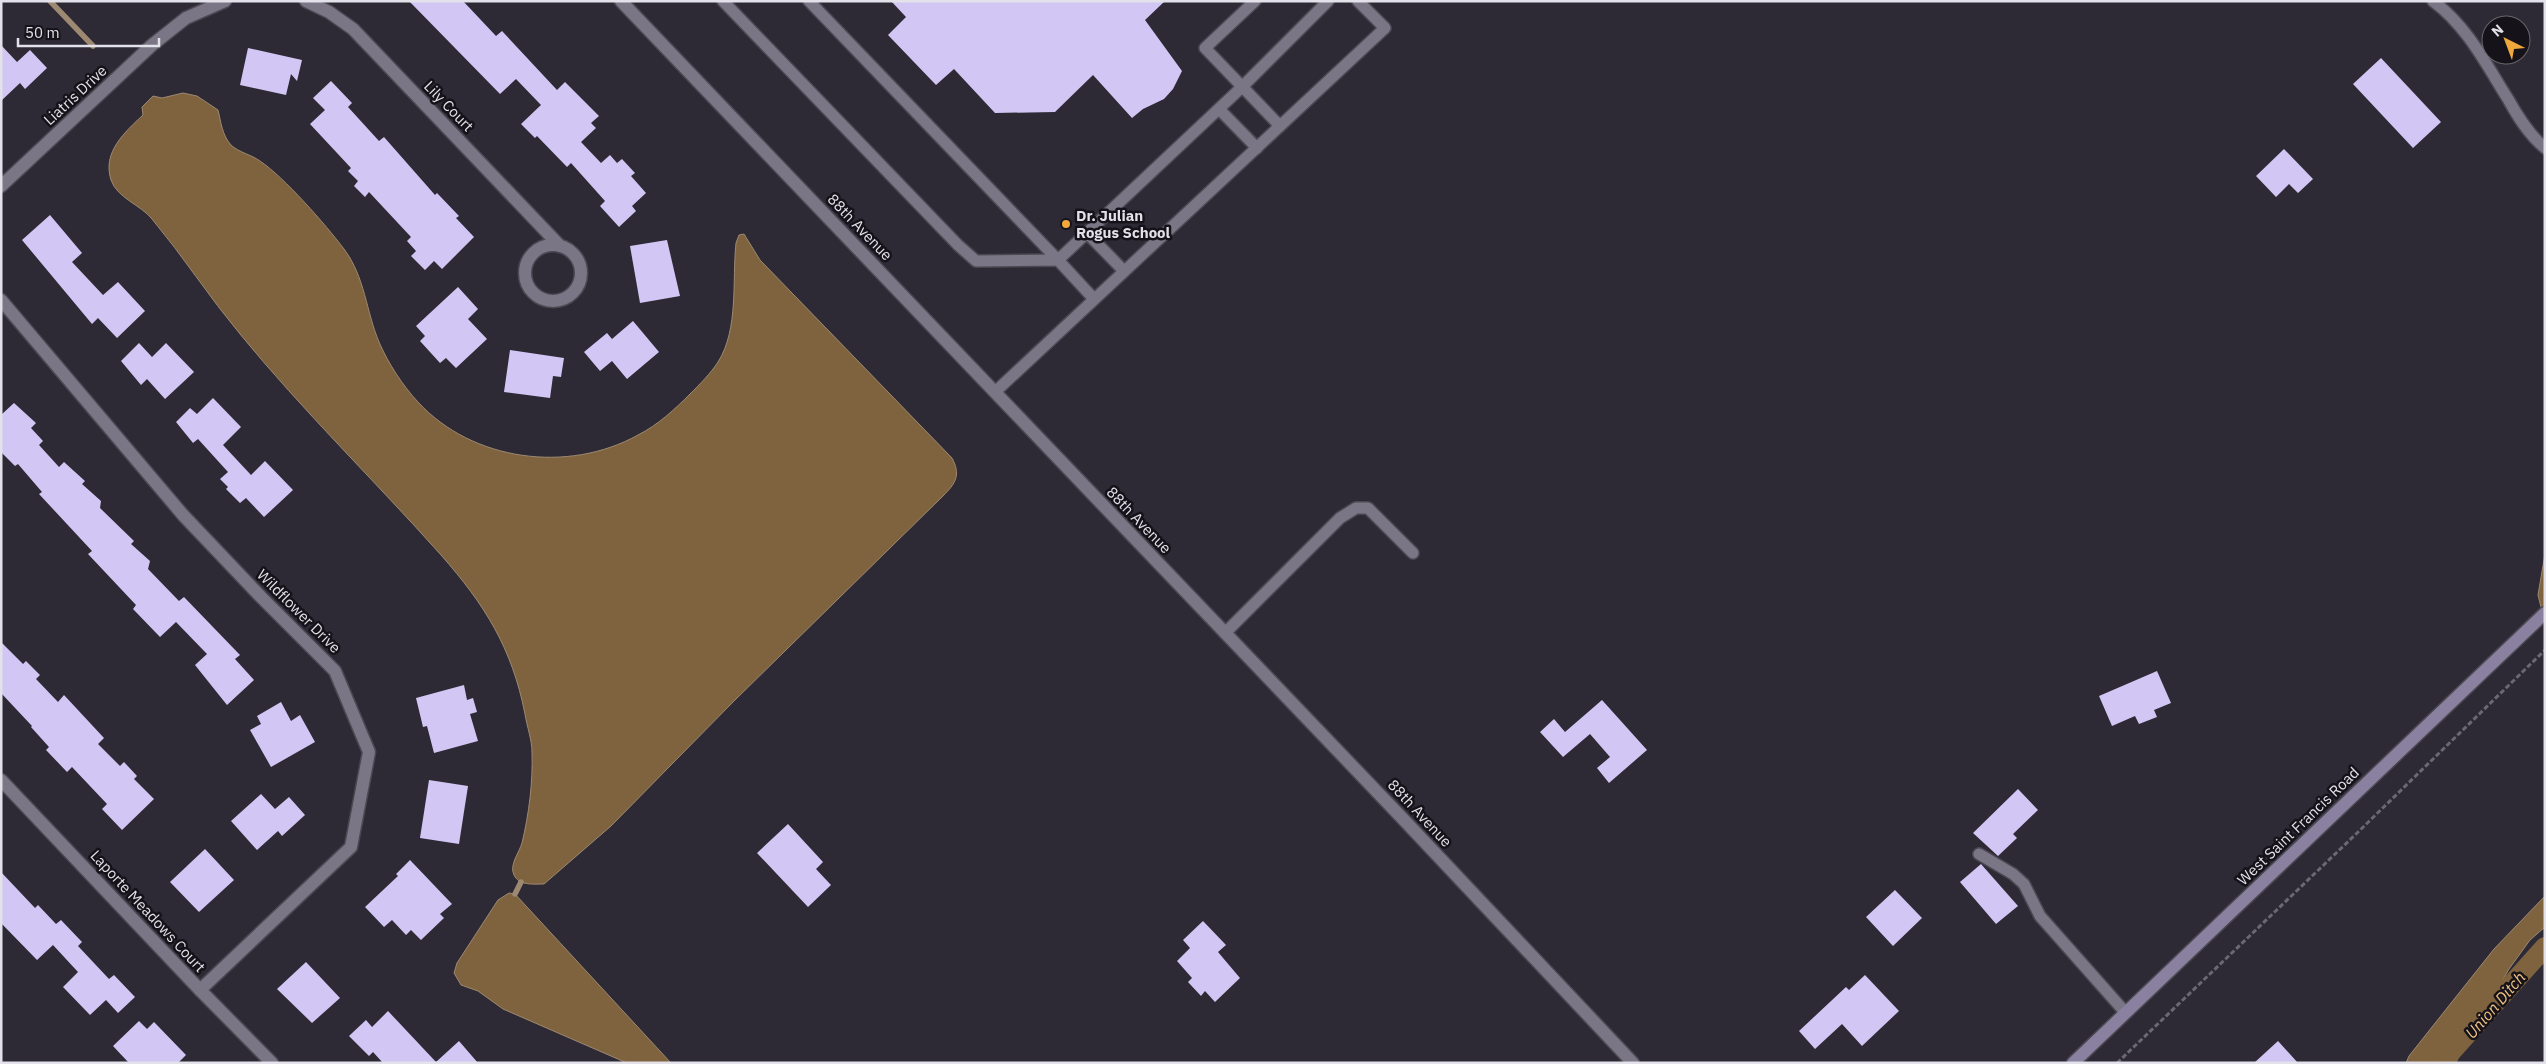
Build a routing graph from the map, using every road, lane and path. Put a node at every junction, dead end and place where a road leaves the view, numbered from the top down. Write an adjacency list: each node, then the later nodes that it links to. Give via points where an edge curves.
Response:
1 (225, 1): 15 (street, Liatris Drive, via 186,18 152,45)
2 (306, 1): 17 (street, Lily Court, via 330,12 353,29)
3 (621, 1): 22 (street, 88th Avenue)
4 (723, 1): 18 (lane, via 976,260)
5 (809, 1): 18 (lane)
6 (1255, 1): 10 (lane, via 1205,48)
7 (1328, 1): 10 (lane)
8 (1358, 1): 12 (lane, via 1385,28)
9 (2433, 1): 14 (lane, via 2455,20 2476,47 2523,124)
10 (1242, 87): 11 (lane); 12 (lane)
11 (1219, 109): 13 (lane); 16 (lane)
12 (1280, 126): 13 (lane)
13 (1257, 148): 19 (lane)
14 (2545, 148)
15 (1, 186)
16 (1087, 233): 18 (lane); 19 (lane)
17 (560, 246): 17 (street, via 575,255 580,264 580,283 567,298 548,302 531,292 526,284 525,267 534,252 551,245)
18 (1058, 260): 20 (lane)
19 (1124, 271): 20 (lane)
20 (1094, 299): 22 (lane)
21 (1, 300): 29 (street, Wildflower Drive, via 183,514 335,671 368,752 351,847)
22 (995, 392): 25 (street, 88th Avenue)
23 (1413, 553): 25 (lane, via 1368,508 1356,508 1340,518)
24 (2545, 613): 30 (street, West Saint Francis Road)
25 (1225, 633): 32 (street, 88th Avenue)
26 (2545, 650): 34 (path)
27 (1, 780): 29 (street, Laporte Meadows Court)
28 (1979, 854): 30 (lane, via 2024,884 2040,916)
29 (200, 990): 31 (street, Laporte Meadows Court)
30 (2125, 1012): 33 (street, West Saint Francis Road)
31 (272, 1063)
32 (1633, 1063)
33 (2073, 1063)
34 (2117, 1063)

